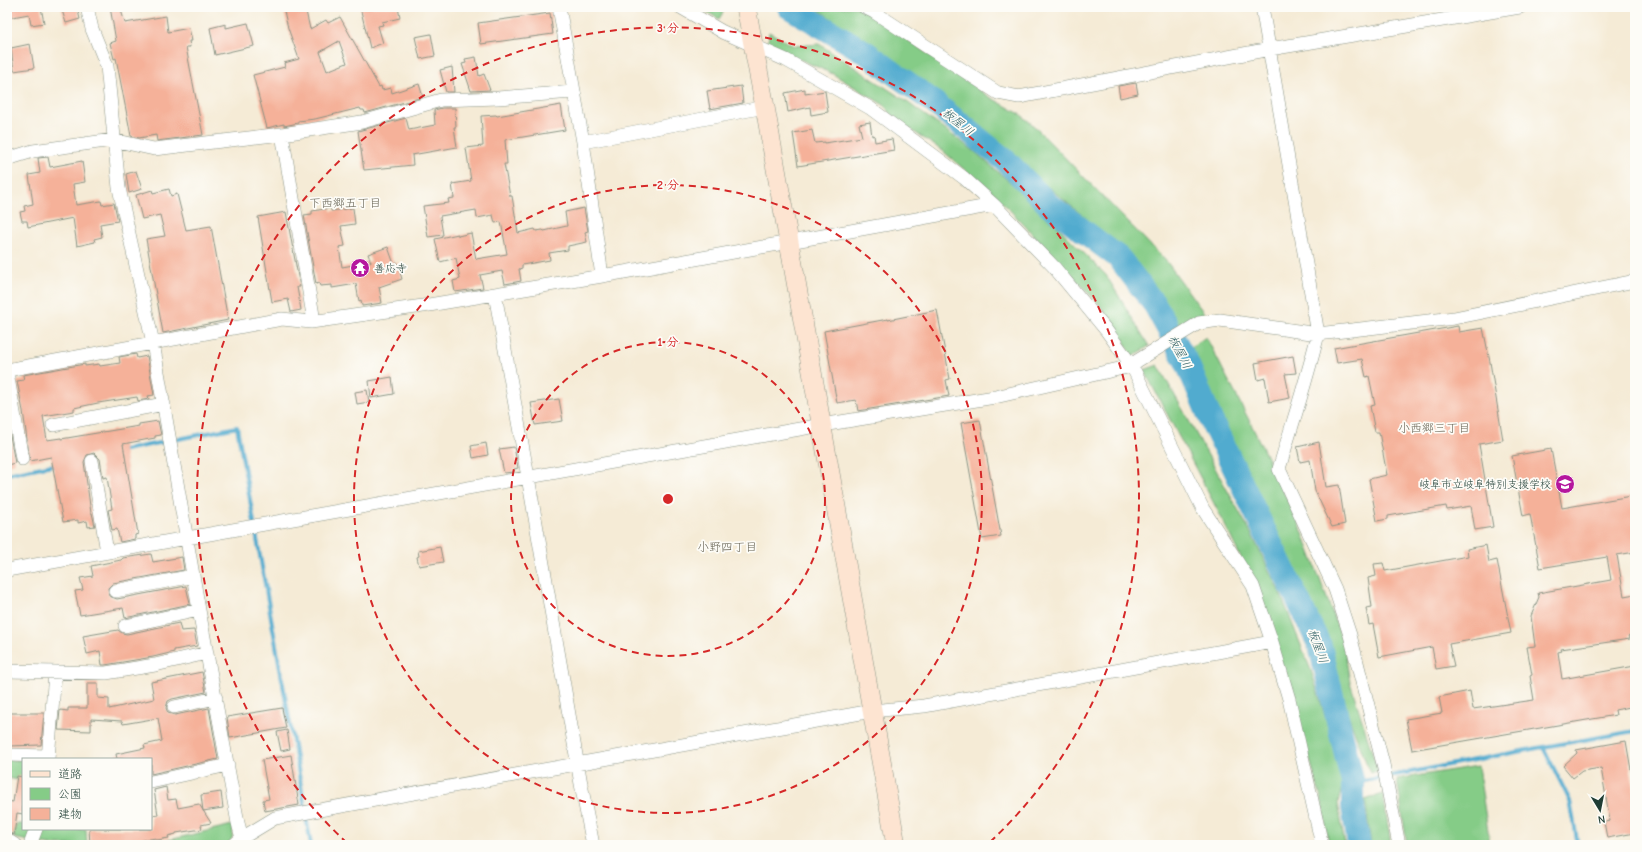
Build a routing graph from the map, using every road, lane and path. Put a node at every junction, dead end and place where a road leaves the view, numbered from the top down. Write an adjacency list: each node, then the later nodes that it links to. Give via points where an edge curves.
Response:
1 (87, 7): 13 (street, via 106,66)
2 (559, 7): 10 (street)
3 (680, 7): 8 (street, via 723,32)
4 (746, 7): 8 (street)
5 (864, 7): 9 (street, via 998,93 1019,97)
6 (1262, 7): 9 (street)
7 (1520, 7): 9 (street)
8 (752, 42): 11 (street); 16 (street, via 870,108 964,178)
9 (1270, 49): 22 (street)
10 (573, 92): 12 (street, via 441,100 362,122); 14 (street)
11 (765, 107): 14 (street); 17 (street)
12 (282, 134): 13 (street, via 154,149); 21 (street)
13 (113, 140): 15 (street, via 33,151); 23 (street, via 119,188)
14 (583, 142): 18 (street)
15 (7, 160)
16 (994, 205): 17 (street); 24 (street, via 1054,267)
17 (788, 243): 18 (street); 28 (street)
18 (602, 276): 20 (street)
19 (1635, 281): 22 (street, via 1454,318)
20 (495, 294): 21 (street); 31 (street)
21 (314, 321): 23 (street, via 282,320)
22 (1318, 334): 24 (street, via 1220,320 1200,323); 59 (street, via 1279,470 1335,589 1358,663)
23 (153, 343): 25 (street); 26 (street)
24 (1135, 364): 28 (street, via 995,397); 39 (street, via 1203,509 1252,586)
25 (7, 371): 29 (street)
26 (164, 404): 27 (street); 32 (street)
27 (53, 425)
28 (822, 425): 31 (street); 45 (street)
29 (22, 459)
30 (92, 461): 33 (street)
31 (528, 477): 32 (street); 49 (street)
32 (187, 538): 33 (street); 35 (street)
33 (107, 552): 34 (street)
34 (7, 570)
35 (193, 576): 36 (street); 37 (street)
36 (115, 590)
37 (199, 610): 38 (street); 40 (street)
38 (125, 626)
39 (1272, 642): 45 (street, via 924,706); 58 (street)
40 (207, 653): 42 (street, via 155,666 106,673); 43 (street)
41 (7, 671): 42 (street)
42 (55, 673): 47 (street)
43 (216, 698): 44 (street); 48 (street)
44 (174, 706)
45 (872, 711): 49 (street); 57 (street)
46 (7, 755): 47 (street)
47 (48, 758)
48 (228, 764): 50 (street); 53 (street, via 238,823)
49 (578, 764): 53 (street, via 275,818); 56 (street)
50 (152, 782)
51 (36, 830): 55 (street)
52 (7, 840): 54 (street)
53 (238, 841)
54 (15, 845)
55 (30, 845)
56 (593, 845)
57 (896, 845)
58 (1322, 845)
59 (1399, 845)

